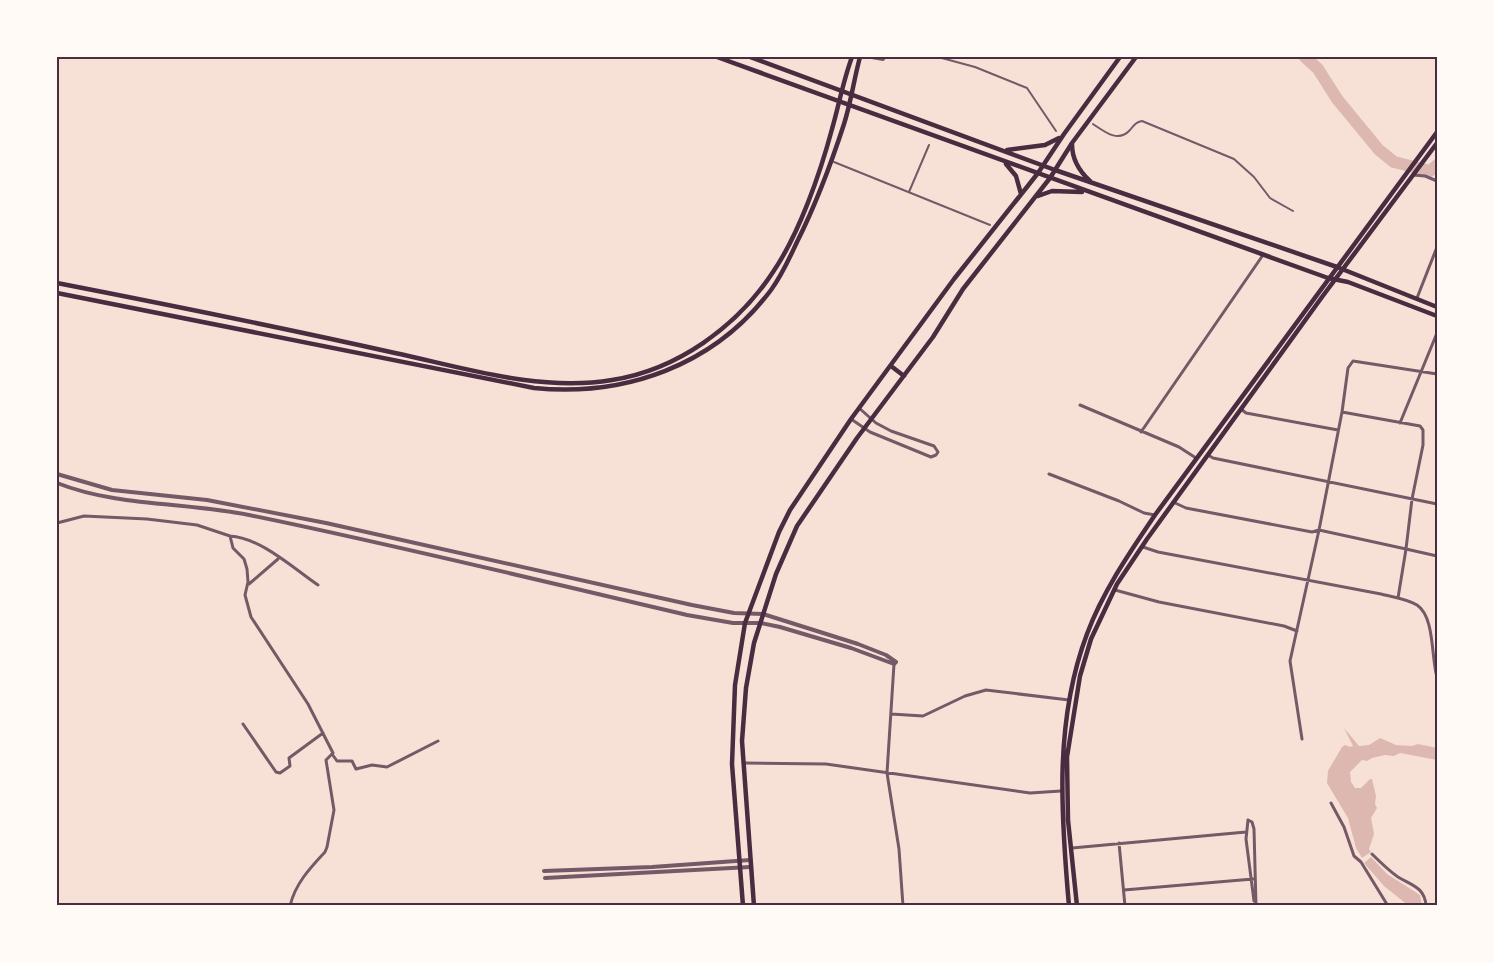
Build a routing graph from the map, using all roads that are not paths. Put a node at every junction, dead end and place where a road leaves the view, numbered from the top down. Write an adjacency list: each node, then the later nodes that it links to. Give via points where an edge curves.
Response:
1 (717, 57): 12 (main road)
2 (750, 57): 10 (main road)
3 (852, 57): 10 (main road)
4 (860, 57): 11 (main road)
5 (866, 57): 6 (street)
6 (886, 57)
7 (938, 57): 15 (street, via 1027,88)
8 (1120, 57): 17 (main road)
9 (1136, 57): 18 (main road)
10 (841, 91): 11 (main road); 12 (main road)
11 (851, 95): 13 (main road); 21 (main road)
12 (838, 102): 13 (main road); 43 (main road, via 811,194 780,262 761,289 706,341 667,363 623,378 562,384 506,377)
13 (849, 106): 22 (main road); 44 (main road, via 810,213 782,273 764,298 732,331 705,351 674,368 623,385 579,390 534,388)
14 (1093, 124): 35 (street, via 1120,137 1142,121 1234,159 1270,198)
15 (1056, 131)
16 (1437, 132): 39 (main road)
17 (1064, 134): 21 (main road, via 1045,145); 24 (main road)
18 (1072, 143): 25 (main road); 30 (main road, via 1075,162)
19 (1437, 143): 27 (main road)
20 (929, 146): 31 (street)
21 (1002, 150): 24 (main road)
22 (1001, 160): 26 (main road); 33 (main road, via 1013,171)
23 (834, 162): 31 (street)
24 (1043, 165): 25 (main road); 26 (main road)
25 (1055, 170): 28 (main road); 30 (main road)
26 (1038, 173): 28 (main road); 33 (main road)
27 (1415, 173): 29 (street); 40 (main road)
28 (1050, 178): 32 (main road); 34 (main road)
29 (1437, 180)
30 (1092, 183): 39 (main road)
31 (909, 192): 36 (street)
32 (1089, 193): 34 (main road, via 1052,190); 38 (main road)
33 (1021, 194): 49 (main road)
34 (1033, 199): 52 (main road, via 963,289)
35 (1293, 211)
36 (990, 225)
37 (1437, 247): 45 (street)
38 (1264, 254): 41 (main road); 62 (street)
39 (1336, 267): 40 (main road); 41 (main road)
40 (1343, 270): 42 (main road); 45 (main road)
41 (1328, 278): 42 (main road); 64 (main road)
42 (1336, 280): 47 (main road); 55 (main road)
43 (57, 283)
44 (57, 293)
45 (1416, 299): 46 (main road)
46 (1437, 307)
47 (1437, 316)
48 (1437, 333): 50 (street)
49 (891, 366): 52 (main road); 54 (main road)
50 (1420, 371): 51 (street); 56 (street, via 1350,362); 59 (street)
51 (1437, 374)
52 (904, 376): 58 (main road)
53 (1080, 405): 62 (street)
54 (859, 408): 57 (main road); 58 (street)
55 (1241, 410): 61 (street); 63 (main road)
56 (1342, 412): 59 (street); 61 (street)
57 (851, 419): 60 (street); 85 (main road, via 790,510)
58 (873, 419): 60 (main road); 60 (street, via 891,431 934,446 939,452 931,457)
59 (1400, 423): 69 (street, via 1420,426 1425,433)
60 (864, 429): 86 (main road, via 797,526)
61 (1338, 430): 67 (street)
62 (1141, 432): 64 (street)
63 (1208, 455): 67 (street); 70 (main road)
64 (1197, 458): 72 (main road)
65 (57, 474): 85 (street, via 112,490 207,500 326,523 692,605)
66 (1048, 474): 72 (street)
67 (1329, 482): 69 (street); 74 (street)
68 (57, 483): 88 (street, via 122,501 247,514 687,615)
69 (1412, 500): 71 (street); 77 (street)
70 (1173, 502): 74 (street, via 1186,508 1312,532); 76 (main road)
71 (1437, 504)
72 (1155, 515): 92 (main road, via 1130,551 1087,633)
73 (57, 523): 75 (street, via 84,516 147,519 197,525)
74 (1319, 530): 77 (street); 80 (street)
75 (230, 536): 79 (street, via 252,542); 81 (street, via 233,548 244,559)
76 (1143, 547): 80 (street); 83 (main road)
77 (1406, 549): 78 (street); 84 (street)
78 (1437, 556)
79 (278, 558): 81 (street); 82 (street)
80 (1309, 582): 84 (street); 89 (street)
81 (248, 585): 95 (street, via 245,595 253,622 308,704)
82 (318, 585)
83 (1115, 590): 89 (street); 108 (main road, via 1084,659 1070,728 1067,803)
84 (1398, 598): 91 (street, via 1416,604 1425,615)
85 (748, 614): 86 (street); 88 (main road)
86 (763, 614): 87 (main road); 90 (street, via 876,651 894,660)
87 (761, 623): 88 (street); 90 (street); 100 (main road, via 746,688)
88 (745, 624): 99 (main road, via 735,685)
89 (1297, 631): 96 (street, via 1290,661)
90 (894, 664): 93 (street)
91 (1437, 677)
92 (1069, 700): 93 (street, via 986,690 923,716); 104 (main road)
93 (891, 714): 101 (street)
94 (243, 724): 95 (street, via 280,773 290,766 289,758)
95 (322, 734): 98 (street)
96 (1302, 739)
97 (438, 741): 98 (street, via 387,767 356,769 352,761 338,761)
98 (332, 754): 118 (street, via 326,760 334,810 327,847 303,878)
99 (732, 759): 100 (main road); 103 (main road)
100 (743, 760): 101 (street, via 826,764); 102 (main road)
101 (886, 773): 104 (street, via 1030,793); 121 (street)
102 (745, 782): 103 (main road); 111 (main road)
103 (734, 784): 110 (main road)
104 (1061, 791): 122 (main road)
105 (1330, 803): 126 (street, via 1344,826 1354,856)
106 (1246, 832): 107 (street); 116 (street); 125 (street, via 1248,820 1254,829)
107 (1119, 843): 108 (street); 117 (street)
108 (1072, 848): 123 (main road)
109 (1372, 854): 127 (street, via 1399,878 1418,887)
110 (739, 860): 111 (street); 113 (main road); 114 (street)
111 (750, 860): 112 (main road)
112 (750, 867): 113 (street); 120 (main road)
113 (740, 868): 115 (street); 119 (main road)
114 (544, 871)
115 (545, 878)
116 (1252, 879): 117 (street); 125 (street)
117 (1124, 890): 124 (street)
118 (290, 906)
119 (743, 906)
120 (754, 906)
121 (903, 906)
122 (1069, 906)
123 (1077, 906)
124 (1125, 906)
125 (1255, 906)
126 (1388, 906)
127 (1426, 906)

